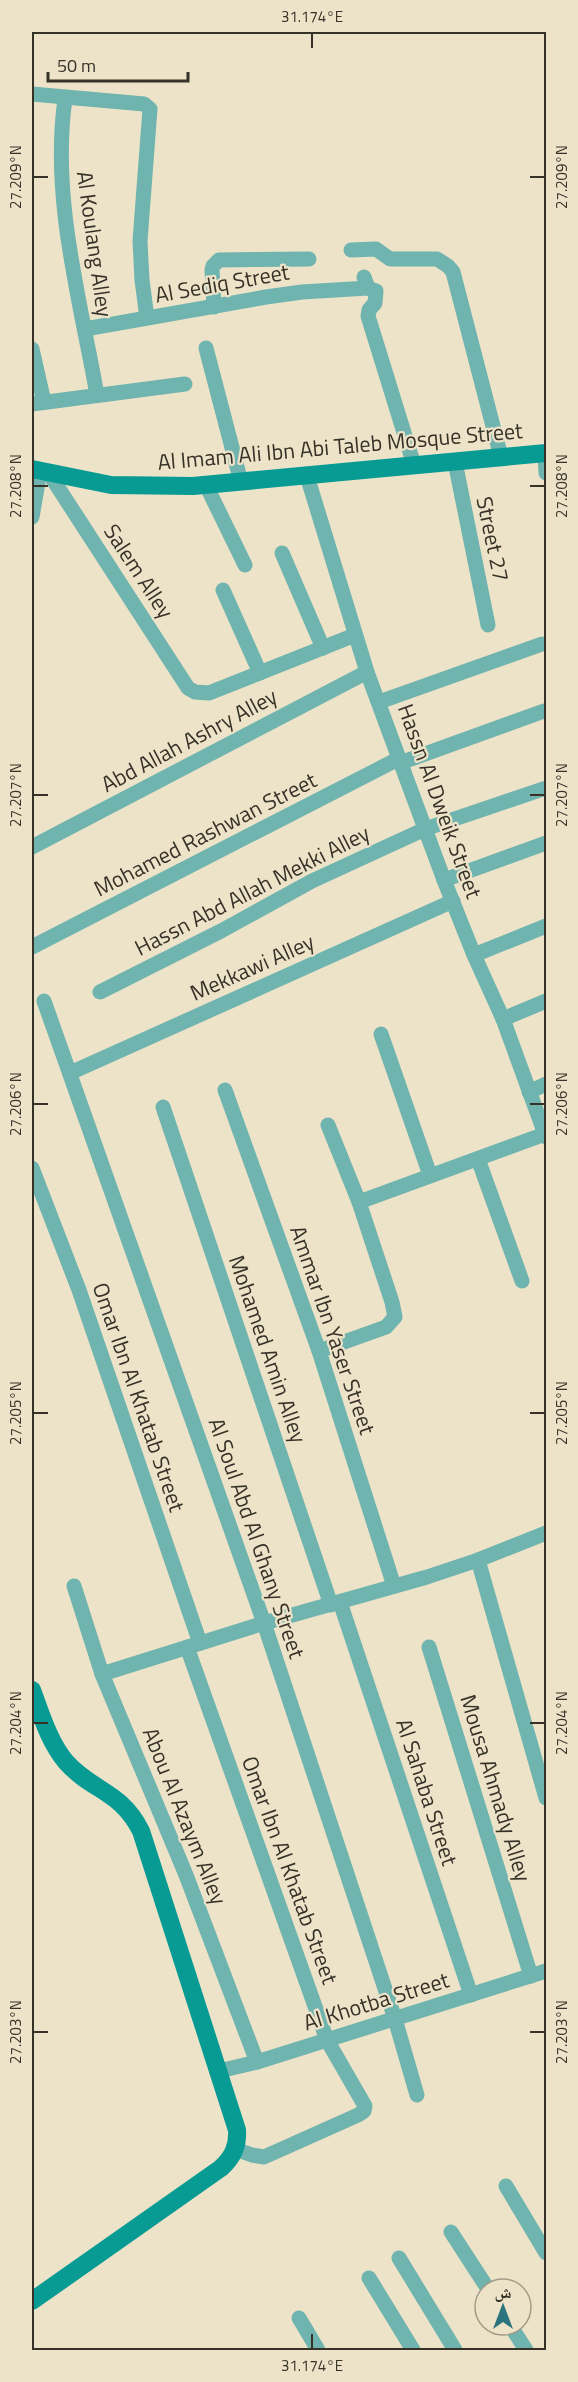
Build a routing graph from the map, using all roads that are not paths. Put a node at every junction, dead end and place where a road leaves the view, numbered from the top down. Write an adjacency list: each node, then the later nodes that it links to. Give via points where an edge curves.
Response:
1 (32, 94): 2 (street)
2 (65, 99): 6 (street, via 140,104 151,112 140,241); 7 (street, Al Koulang Alley, via 62,186)
3 (351, 250): 14 (street, via 376,249 390,259 437,258 453,272)
4 (309, 258): 5 (street, via 219,260 212,270)
5 (214, 307): 6 (street, Al Sediq Street); 16 (street, Al Sediq Street, via 366,282 376,291 377,298 368,316)
6 (147, 318): 7 (street, Al Sediq Street)
7 (85, 329): 11 (street, Al Koulang Alley)
8 (206, 348): 20 (street)
9 (32, 349): 12 (street)
10 (186, 384): 11 (street)
11 (97, 395): 12 (street)
12 (38, 403)
13 (546, 453): 14 (street, Al Imam Ali Ibn Abi Taleb Mosque Street); 18 (street)
14 (501, 457): 15 (street, Al Imam Ali Ibn Abi Taleb Mosque Street)
15 (454, 462): 16 (street, Al Imam Ali Ibn Abi Taleb Mosque Street); 26 (street, Street 27)
16 (414, 465): 19 (street, Al Imam Ali Ibn Abi Taleb Mosque Street)
17 (40, 471): 21 (street, Al Imam Ali Ibn Abi Taleb Mosque Street, via 111,485); 22 (street); 31 (street, Salem Alley, via 188,688 209,693)
18 (546, 473)
19 (307, 476): 20 (street, Al Imam Ali Ibn Abi Taleb Mosque Street); 27 (street, Hassn Al Dweik Street)
20 (240, 482): 21 (street, Al Imam Ali Ibn Abi Taleb Mosque Street)
21 (206, 485): 24 (street)
22 (32, 518)
23 (282, 553): 29 (street)
24 (245, 565)
25 (223, 590): 31 (street)
26 (488, 625)
27 (355, 635): 29 (street); 30 (street, Hassn Al Dweik Street)
28 (542, 644): 32 (street)
29 (323, 648): 31 (street)
30 (367, 672): 32 (street, Hassn Al Dweik Street); 38 (street, Abd Allah Ashry Alley)
31 (260, 673)
32 (379, 702): 34 (street, Hassn Al Dweik Street)
33 (544, 711): 34 (street, Mohamed Rashwan Street)
34 (399, 761): 36 (street, Hassn Al Dweik Street); 42 (street, Mohamed Rashwan Street)
35 (546, 788): 36 (street, Hassn Abd Allah Mekki Alley)
36 (425, 829): 39 (street, Hassn Al Dweik Street); 44 (street, Hassn Abd Allah Mekki Alley, via 312,881)
37 (546, 843): 39 (street)
38 (32, 848)
39 (444, 880): 40 (street, Hassn Al Dweik Street)
40 (453, 901): 43 (street, Hassn Al Dweik Street); 49 (street, Mekkawi Alley)
41 (546, 926): 43 (street)
42 (32, 947)
43 (474, 955): 47 (street, Hassn Al Dweik Street)
44 (100, 992)
45 (44, 1001): 49 (street, Al Soul Abd Al Ghany Street)
46 (546, 1001): 47 (street)
47 (503, 1019): 52 (street, Hassn Al Dweik Street)
48 (381, 1034): 58 (street)
49 (70, 1073): 67 (street, Al Soul Abd Al Ghany Street)
50 (546, 1084): 52 (street)
51 (225, 1090): 61 (street, Ammar Ibn Yaser Street)
52 (529, 1092): 55 (street, Hassn Al Dweik Street)
53 (163, 1107): 66 (street, Mohamed Amin Alley)
54 (328, 1125): 59 (street)
55 (546, 1136): 56 (street)
56 (478, 1159): 58 (street); 60 (street)
57 (32, 1168): 68 (street, Omar Ibn Al Khatab Street, via 83,1301)
58 (430, 1175): 59 (street)
59 (359, 1202): 61 (street, via 394,1317 386,1327)
60 (522, 1281)
61 (319, 1351): 65 (street, Ammar Ibn Yaser Street)
62 (546, 1533): 63 (street)
63 (478, 1560): 65 (street); 72 (street)
64 (74, 1586): 70 (street, Abou Al Azaym Alley)
65 (394, 1586): 66 (street)
66 (335, 1604): 67 (street); 75 (street, Al Sahaba Street)
67 (264, 1623): 68 (street); 76 (street, Al Soul Abd Al Ghany Street)
68 (194, 1645): 70 (street); 77 (street, Omar Ibn Al Khatab Street)
69 (429, 1647): 74 (street, Mousa Ahmady Alley)
70 (102, 1674): 78 (street, Abou Al Azaym Alley, via 186,1875)
71 (32, 1690): 79 (street, via 52,1742 66,1761 120,1802 141,1831)
72 (546, 1798)
73 (546, 1971): 74 (street, Al Khotba Street)
74 (531, 1976): 75 (street, Al Khotba Street)
75 (471, 1995): 76 (street, Al Khotba Street)
76 (395, 2019): 77 (street, Al Khotba Street); 80 (street, Al Soul Abd Al Ghany Street)
77 (327, 2040): 78 (street, Al Khotba Street); 81 (street, Omar Ibn Al Khatab Street, via 365,2102 364,2111 264,2157)
78 (256, 2062): 79 (street, Al Khotba Street)
79 (219, 2072): 81 (street, via 237,2130)
80 (417, 2095)
81 (235, 2149): 88 (street, via 221,2168)
82 (506, 2186): 84 (street)
83 (452, 2232): 86 (street)
84 (546, 2253)
85 (399, 2258): 93 (street)
86 (480, 2277)
87 (369, 2278): 92 (street)
88 (32, 2301)
89 (299, 2318): 91 (street)
90 (518, 2337): 94 (street)
91 (318, 2350)
92 (413, 2350)
93 (455, 2350)
94 (526, 2350)

